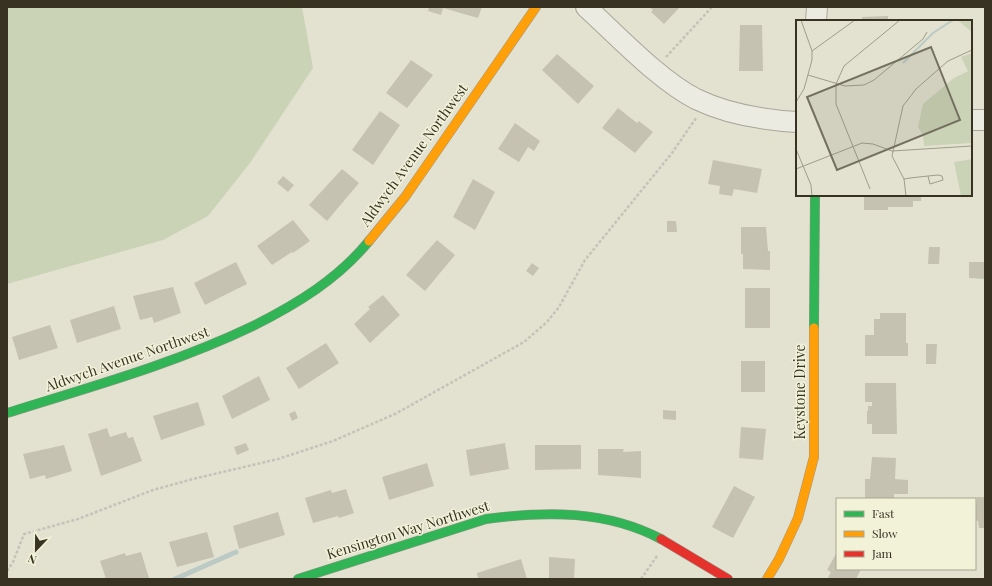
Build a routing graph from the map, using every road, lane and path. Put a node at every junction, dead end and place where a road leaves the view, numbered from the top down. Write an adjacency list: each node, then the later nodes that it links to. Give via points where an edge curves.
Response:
1 (536, 7): 12 (street, Aldwych Avenue Northwest, via 405,197 356,258 321,287 280,312 220,342 152,368)
2 (586, 7): 6 (street)
3 (712, 7): 6 (path)
4 (817, 7): 5 (street)
5 (816, 20)
6 (654, 69): 7 (street, via 665,79)
7 (705, 102): 10 (street, via 740,114); 14 (path, via 672,153 585,260 559,307 547,322 524,342 395,414 333,441 278,459 167,486 78,519 24,534)
8 (972, 120): 9 (street)
9 (985, 120)
10 (796, 122)
11 (815, 196): 18 (street, Keystone Drive, via 814,457 798,518 779,559)
12 (7, 413)
13 (665, 540): 15 (street, Kensington Way Northwest, via 619,521 564,514 512,515 486,519); 16 (path, via 652,565); 17 (street, Kensington Way Northwest)
14 (7, 571)
15 (298, 579)
16 (641, 579)
17 (728, 579)
18 (766, 579)

